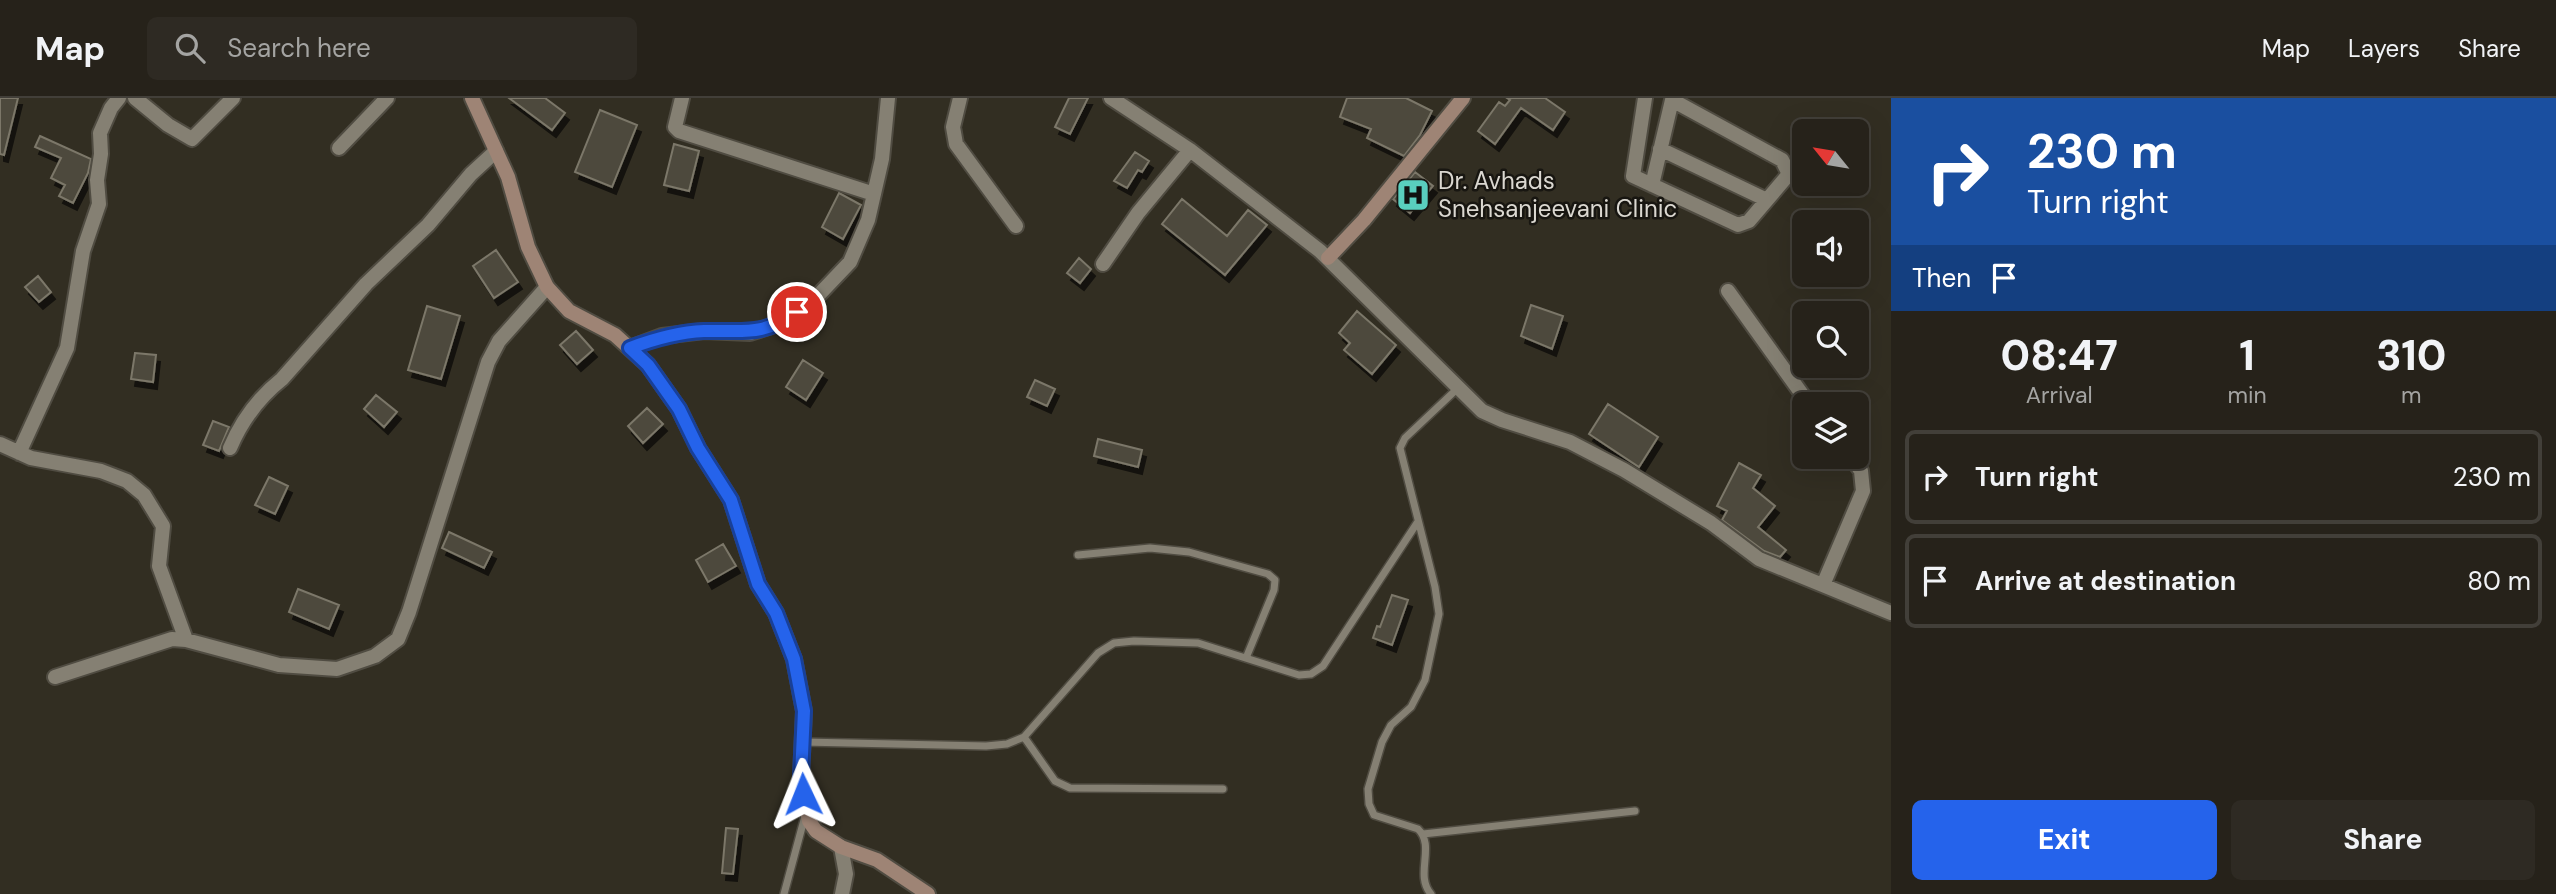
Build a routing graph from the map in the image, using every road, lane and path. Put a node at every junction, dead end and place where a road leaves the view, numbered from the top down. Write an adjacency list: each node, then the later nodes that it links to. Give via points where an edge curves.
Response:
1 (120, 98): 29 (street, via 100,133 99,204 83,251 67,348)
2 (135, 98): 3 (street, via 192,139)
3 (233, 98)
4 (387, 98): 12 (street)
5 (472, 98): 15 (street)
6 (682, 98): 17 (street, via 675,127 679,131)
7 (888, 98): 17 (street)
8 (960, 98): 19 (street, via 953,127 956,144)
9 (1111, 98): 14 (street)
10 (1463, 98): 20 (street)
11 (1645, 98): 16 (street, via 1633,176)
12 (340, 148)
13 (1660, 149): 16 (street); 18 (street); 18 (street, via 1672,100 1782,160 1789,174)
14 (1190, 150): 20 (street); 21 (street)
15 (496, 151): 22 (street, via 528,247); 28 (street, via 265,393 239,426)
16 (1651, 185): 18 (street, via 1738,225 1749,221)
17 (874, 194): 24 (street, via 850,262 811,303 784,322 750,333 704,331 662,336)
18 (1767, 200)
19 (1016, 226)
20 (1328, 258): 25 (street)
21 (1103, 264)
22 (547, 287): 24 (street, via 569,311); 35 (street, via 499,341 488,362 398,639 375,656 337,669 279,665)
23 (1728, 291): 26 (street)
24 (630, 348): 39 (street, via 679,409 731,500 758,584 776,613 794,659 804,711)
25 (1458, 388): 31 (lane, via 1400,448); 33 (street, via 1482,411 1570,442 1711,523 1759,559)
26 (1800, 392)
27 (0, 444): 29 (street)
28 (230, 448)
29 (19, 453): 35 (street, via 101,471 127,481 144,495 163,526 159,566)
30 (1860, 469): 33 (street, via 1863,491 1859,505)
31 (1417, 523): 36 (lane, via 1323,666 1299,675); 43 (lane, via 1439,614 1425,680 1411,707 1391,725 1368,789 1374,815)
32 (1078, 555): 36 (lane, via 1150,548 1189,552 1268,574 1275,580 1274,590)
33 (1823, 585): 34 (street)
34 (1891, 613)
35 (186, 640): 37 (street, via 160,642)
36 (1247, 658): 38 (lane, via 1198,643 1114,643 1098,653)
37 (55, 677)
38 (1024, 737): 39 (lane, via 986,746); 40 (lane, via 1055,781 1070,788)
39 (803, 742): 42 (street)
40 (1223, 789)
41 (1635, 811): 43 (lane)
42 (806, 812): 44 (street, via 816,831); 45 (lane)
43 (1423, 834): 48 (lane, via 1424,884)
44 (842, 847): 46 (street, via 846,874); 47 (street, via 877,860)
45 (784, 894)
46 (842, 894)
47 (928, 894)
48 (1431, 894)

